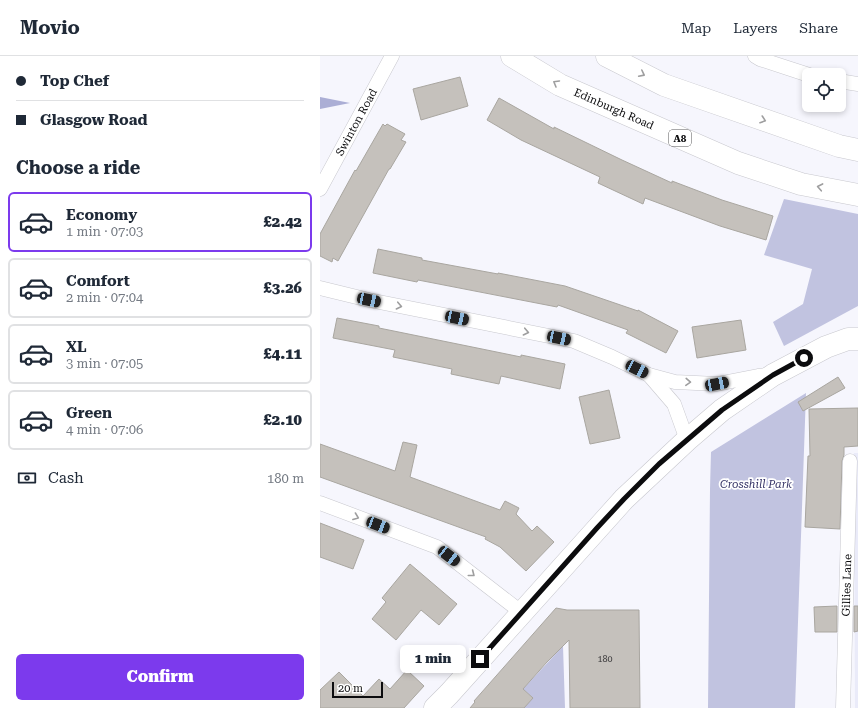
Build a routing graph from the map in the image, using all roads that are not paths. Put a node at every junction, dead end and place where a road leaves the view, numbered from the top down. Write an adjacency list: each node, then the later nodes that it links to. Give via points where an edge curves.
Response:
1 (392, 56): 9 (street, Swinton Road)
2 (512, 56): 10 (main road, Edinburgh Road / A8, one-way to 2, via 802,184 738,163 560,85)
3 (607, 56): 8 (main road, one-way to 8, via 664,85 839,146)
4 (755, 56): 5 (street)
5 (802, 73)
6 (846, 82): 7 (street)
7 (858, 84)
8 (858, 150)
9 (320, 189)
10 (858, 195)
11 (320, 288): 13 (street, one-way to 13, via 574,341)
12 (855, 335): 14 (main road)
13 (649, 375): 14 (street, one-way to 14, via 675,382 717,384); 15 (street, via 674,404)
14 (773, 375): 15 (main road, via 722,410)
15 (687, 440): 18 (main road, via 624,499)
16 (850, 461): 20 (street, Gillies Lane)
17 (320, 503): 18 (street, one-way to 18, via 437,547)
18 (521, 612): 19 (main road)
19 (435, 708)
20 (843, 708)

